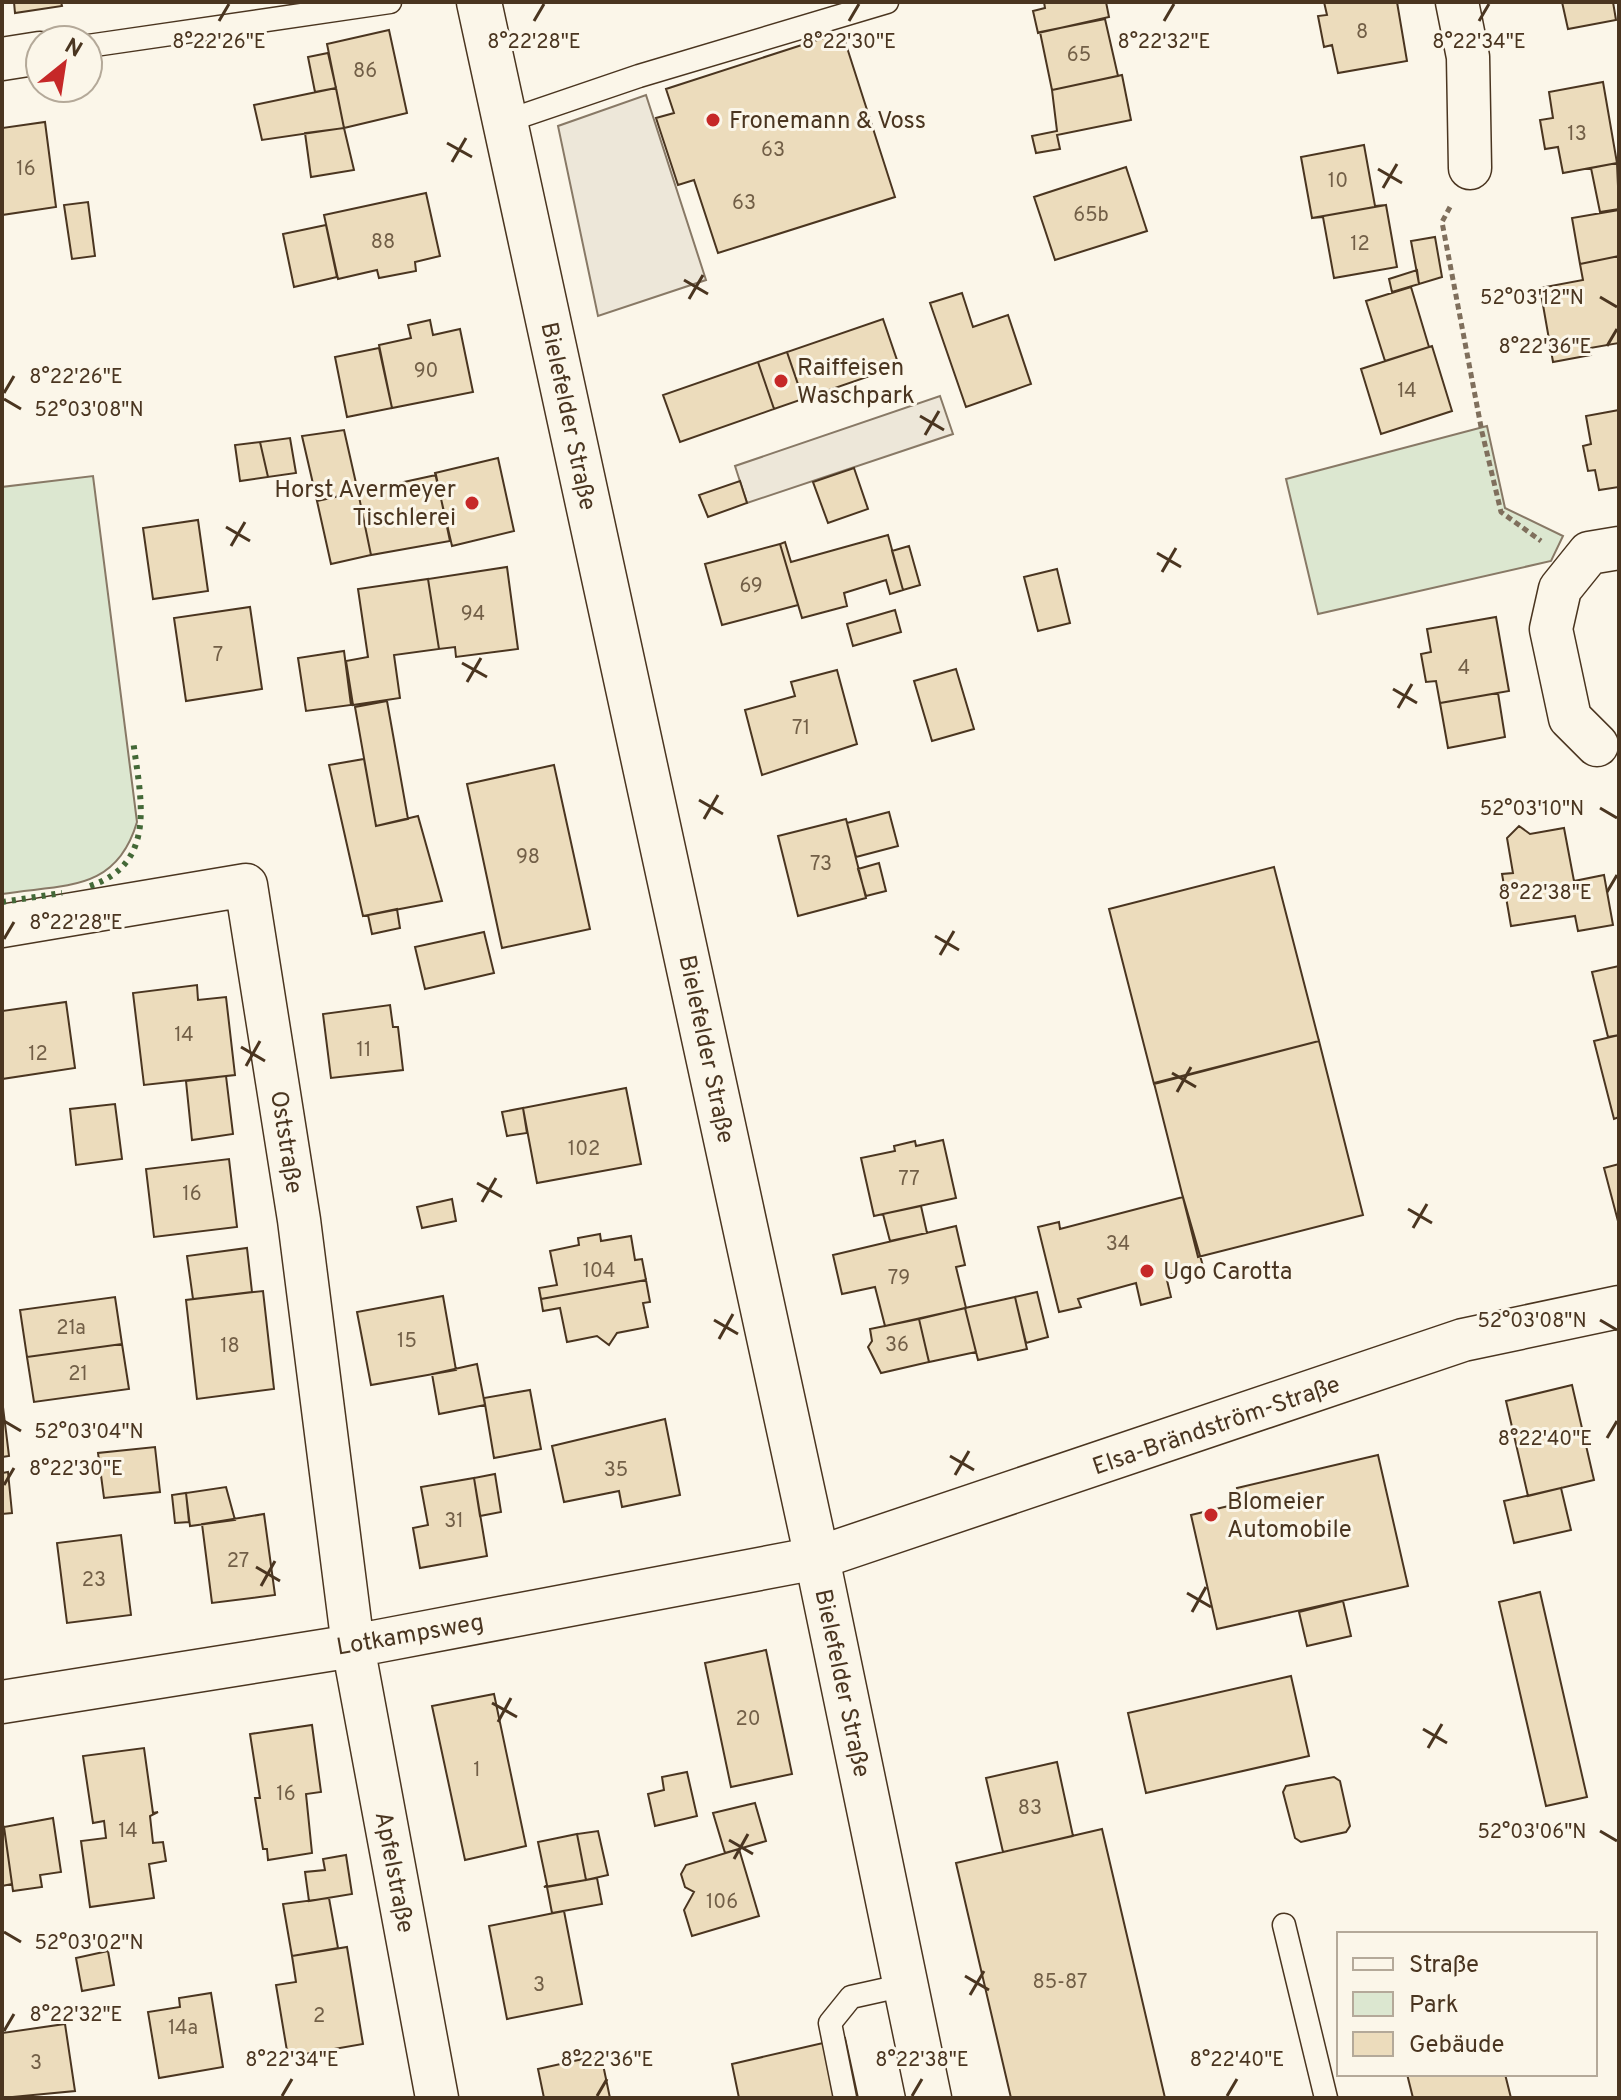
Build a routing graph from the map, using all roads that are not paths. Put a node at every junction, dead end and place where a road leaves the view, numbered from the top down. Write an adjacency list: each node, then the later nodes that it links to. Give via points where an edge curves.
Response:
1 (390, 2): 5 (lane)
2 (479, 2): 8 (street, Bielefelder Straße)
3 (887, 2): 8 (lane)
4 (1457, 2): 9 (street, via 1468,57)
5 (104, 44)
6 (24, 56): 7 (street)
7 (2, 59)
8 (504, 122): 14 (street, Bielefelder Straße)
9 (1470, 168)
10 (1619, 548): 11 (street, via 1589,553 1560,589 1551,629 1570,718)
11 (1597, 745)
12 (2, 926): 15 (street, Oststraße, via 246,885 299,1220)
13 (1619, 1307): 14 (street, Elsa-Brändström-Straße, via 1463,1340)
14 (817, 1558): 15 (street, Lotkampsweg); 18 (street, Bielefelder Straße)
15 (353, 1646): 16 (street, Lotkampsweg); 19 (street, Apfelstraße)
16 (2, 1702)
17 (1284, 1925): 22 (lane)
18 (905, 1985): 20 (lane, via 851,1997 830,2023); 21 (street, Bielefelder Straße)
19 (437, 2098)
20 (845, 2098)
21 (929, 2098)
22 (1326, 2098)

